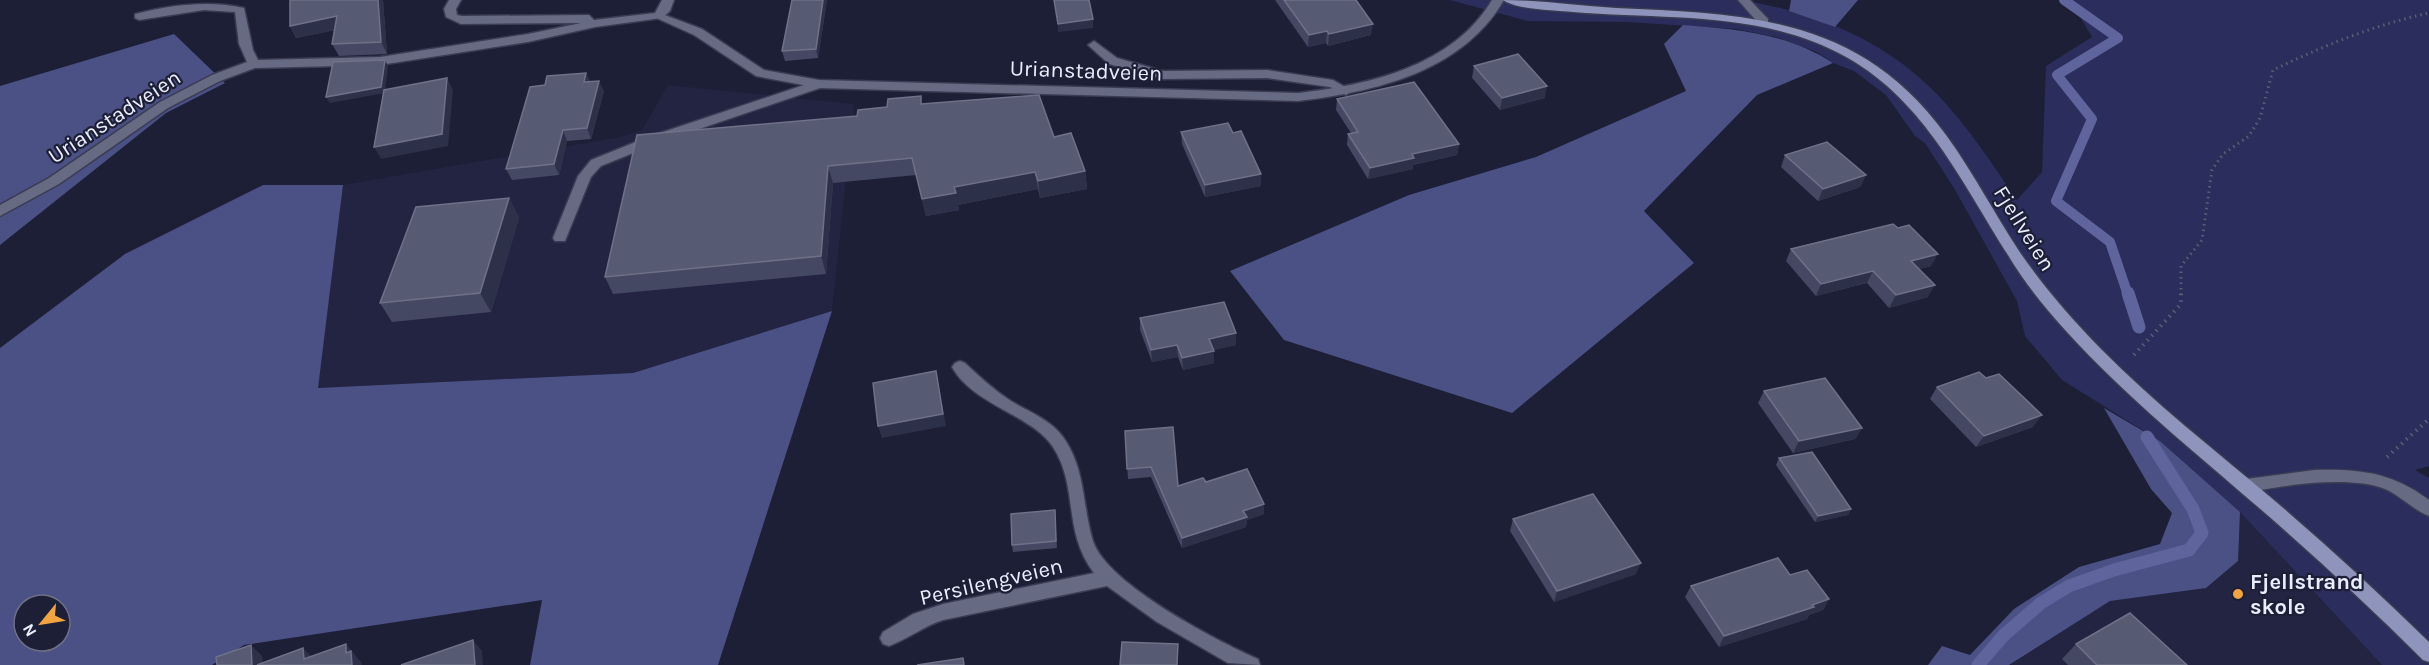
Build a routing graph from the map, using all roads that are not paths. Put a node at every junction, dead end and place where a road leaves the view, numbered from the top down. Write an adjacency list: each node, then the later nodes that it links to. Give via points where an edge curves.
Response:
1 (455, 0): 9 (street, via 450,9 452,17 461,20 580,18)
2 (669, 0): 7 (street)
3 (1498, 0): 13 (street, Urianstadveien, via 1480,27 1430,62)
4 (1509, 0): 8 (main road, Fjellveien, via 1554,7)
5 (1744, 0): 8 (street)
6 (139, 16): 11 (street, via 207,6 240,10 243,43)
7 (658, 16): 9 (street, Urianstadveien); 12 (street, Urianstadveien, via 698,32 760,73)
8 (1764, 22): 17 (main road, Fjellveien, via 1820,39 1852,54 1901,89 1950,148 2049,304 2145,402)
9 (595, 23): 11 (street, Urianstadveien, via 517,40 380,61)
10 (1094, 45): 13 (street, via 1113,61 1163,75 1266,74 1333,84)
11 (254, 64): 14 (street, Urianstadveien, via 216,78 165,105 54,181)
12 (819, 84): 13 (street, Urianstadveien, via 1298,97); 15 (street, via 596,163 585,176)
13 (1346, 91)
14 (0, 211)
15 (560, 238)
16 (960, 367): 19 (street, Persilengveien, via 1010,408 1045,427 1057,441 1076,479 1090,555)
17 (2246, 486): 18 (street, via 2332,476 2383,481); 21 (main road, Fjellveien)
18 (2429, 509)
19 (1108, 578): 20 (street, Persilengveien, via 944,612 919,620); 22 (street, Persilengveien, via 1184,629)
20 (889, 638)
21 (2429, 654)
22 (1251, 665)

